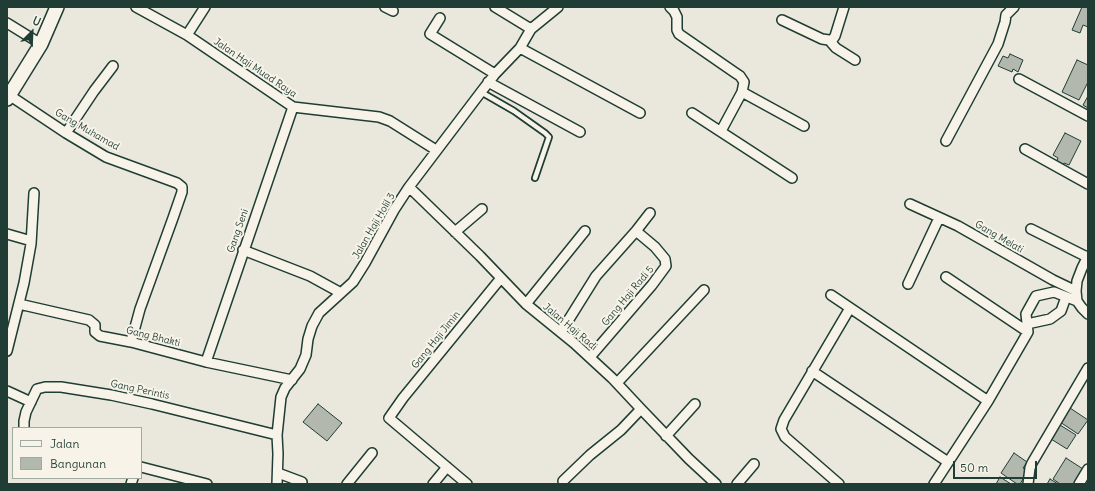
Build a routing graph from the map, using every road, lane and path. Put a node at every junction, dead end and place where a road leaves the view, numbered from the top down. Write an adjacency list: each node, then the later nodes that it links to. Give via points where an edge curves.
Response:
1 (136, 7): 13 (street, Jalan Haji Muad Raya)
2 (205, 7): 13 (street)
3 (495, 7): 12 (street)
4 (558, 7): 12 (street, Jalan Haji Holil 3)
5 (670, 7): 23 (street, via 677,17 679,34 740,76 744,82)
6 (844, 7): 14 (street, via 835,36)
7 (1014, 7): 33 (street, via 1006,15 998,44)
8 (54, 8): 15 (street)
9 (440, 18): 19 (street, via 430,34)
10 (782, 20): 14 (street)
11 (7, 23): 15 (street)
12 (531, 29): 16 (street, Jalan Haji Holil 3)
13 (187, 35): 25 (street, Jalan Haji Muad Raya)
14 (829, 40): 17 (street, via 836,48)
15 (41, 44): 24 (street)
16 (520, 48): 19 (street, Jalan Haji Holil 3); 26 (street)
17 (855, 60)
18 (113, 66): 32 (street)
19 (495, 74): 21 (street, Jalan Haji Holil 3)
20 (1019, 80): 28 (street)
21 (488, 82): 22 (street, Jalan Haji Holil 3); 31 (street)
22 (481, 92): 35 (street, Jalan Haji Holil 3); 36 (lane, via 514,111 549,137)
23 (742, 92): 29 (street); 30 (street)
24 (8, 97): 32 (street, Gang Muhamad)
25 (293, 107): 35 (street, Jalan Haji Muad Raya, via 379,117 390,121); 51 (street, Gang Seni)
26 (640, 113)
27 (692, 113): 30 (street)
28 (1088, 116)
29 (804, 126)
30 (721, 131): 37 (street)
31 (580, 132)
32 (66, 133): 68 (street, Gang Muhamad, via 106,157 142,169 182,187)
33 (946, 141)
34 (1025, 149): 38 (street)
35 (436, 150): 39 (street, Jalan Haji Holil 3)
36 (535, 178)
37 (792, 178)
38 (1088, 184)
39 (409, 187): 48 (street, Jalan Haji Radi); 58 (street, Jalan Haji Holil 3, via 353,282)
40 (34, 193): 50 (street)
41 (910, 204): 44 (street, Gang Melati)
42 (482, 209): 48 (street)
43 (650, 213): 47 (street)
44 (939, 218): 55 (street); 57 (street, Gang Melati)
45 (1031, 229): 52 (street)
46 (585, 231): 63 (street)
47 (636, 231): 67 (street, via 596,276); 70 (street, Gang Haji Radi 5, via 655,247 665,259 666,266)
48 (455, 232): 54 (street, Jalan Haji Radi)
49 (7, 234): 50 (street)
50 (30, 241): 62 (street)
51 (243, 250): 58 (street, via 310,276); 71 (street, Gang Seni)
52 (1088, 257): 57 (street, via 1077,281)
53 (946, 277): 66 (street)
54 (501, 278): 63 (street, Jalan Haji Radi); 88 (street, Gang Haji Jimin, via 389,418)
55 (908, 284)
56 (704, 290): 75 (street)
57 (1076, 291): 61 (street)
58 (341, 293): 74 (street, Jalan Haji Holil 3, via 319,313 312,326 306,355)
59 (831, 295): 64 (street)
60 (1066, 297): 61 (street); 66 (street, via 1061,311 1050,319); 66 (street, via 1054,292 1036,296 1026,314)
61 (1077, 301): 65 (street)
62 (18, 304): 68 (street, Gang Bhakti, via 88,320 95,325 100,336); 69 (street)
63 (526, 304): 67 (street, Jalan Haji Radi)
64 (850, 308): 73 (street); 77 (street)
65 (1088, 314)
66 (1027, 328): 77 (street)
67 (561, 332): 70 (street, Jalan Haji Radi)
68 (131, 342): 71 (street, Gang Bhakti)
69 (7, 351)
70 (590, 357): 75 (street, Jalan Haji Radi)
71 (206, 362): 74 (street, Gang Bhakti)
72 (1088, 368): 102 (street, via 1032,463)
73 (812, 371): 85 (street); 100 (street, via 784,420 781,432)
74 (292, 380): 82 (street, Jalan Haji Holil 3, via 284,388 281,397)
75 (617, 383): 80 (street, Jalan Haji Radi)
76 (7, 391): 78 (street)
77 (988, 401): 85 (street)
78 (31, 402): 81 (street, Gang Perintis); 82 (street, Gang Perintis, via 37,389 61,387 152,404)
79 (695, 404): 83 (street)
80 (641, 409): 83 (street, Jalan Haji Radi); 91 (street)
81 (24, 427)
82 (277, 435): 90 (street, Jalan Haji Holil 3)
83 (666, 436): 98 (street, Jalan Haji Radi)
84 (372, 453): 95 (street)
85 (948, 462): 101 (street)
86 (754, 464): 99 (street)
87 (142, 467): 93 (street)
88 (447, 467): 96 (street); 97 (street)
89 (1088, 469): 103 (street)
90 (278, 473): 92 (street); 94 (street, Jalan Haji Holil 3)
91 (563, 481)
92 (302, 482)
93 (207, 484)
94 (276, 484)
95 (347, 484)
96 (433, 484)
97 (467, 484)
98 (716, 484)
99 (737, 484)
100 (839, 484)
101 (934, 484)
102 (1028, 484)
103 (1079, 484)

